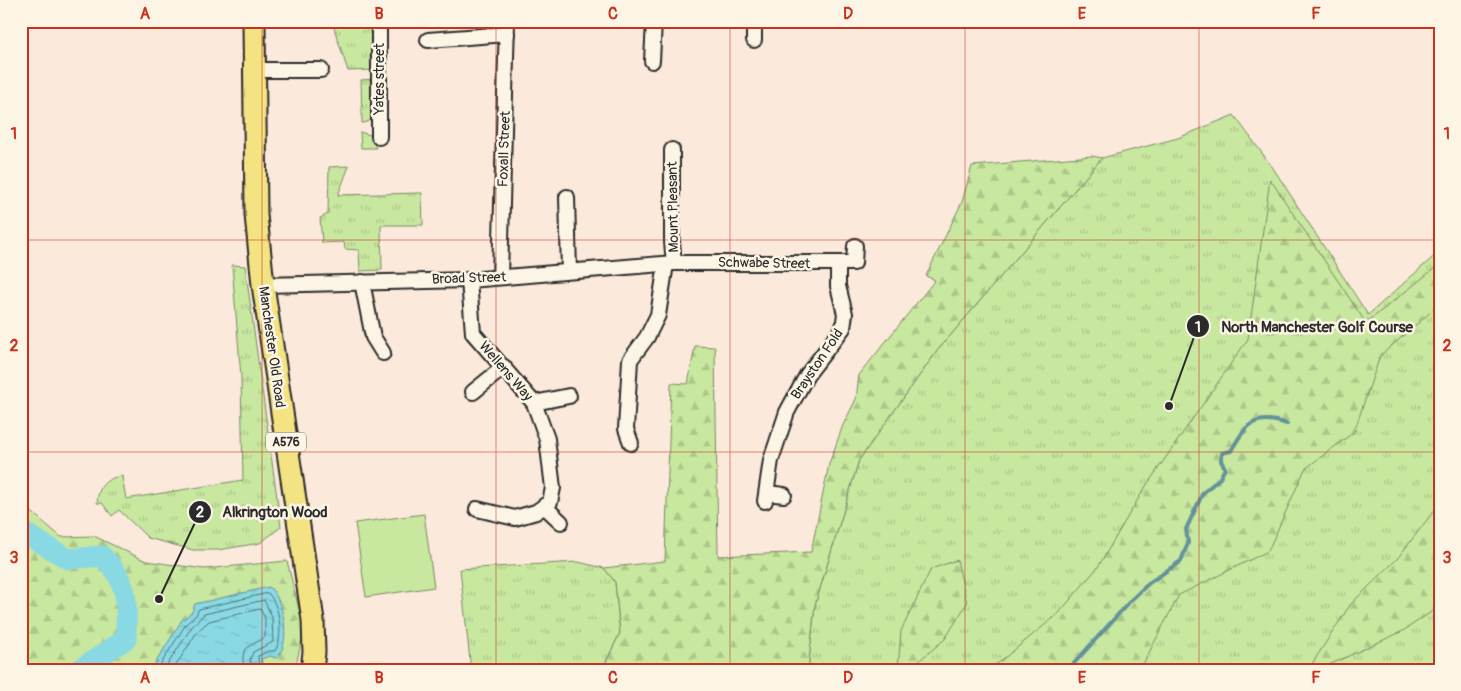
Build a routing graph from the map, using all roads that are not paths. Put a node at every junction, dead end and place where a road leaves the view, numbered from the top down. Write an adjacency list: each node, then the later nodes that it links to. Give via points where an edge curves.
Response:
1 (254, 21): 9 (main road, Manchester Old Road / A576)
2 (379, 21): 11 (street, Yates street)
3 (654, 21): 8 (street)
4 (754, 21): 7 (street)
5 (507, 28): 6 (street); 18 (street, Foxall Street)
6 (428, 40)
7 (754, 40)
8 (652, 61)
9 (254, 70): 10 (street); 21 (main road, Manchester Old Road / A576, via 256,215)
10 (321, 70)
11 (379, 137)
12 (672, 150): 15 (street, Mount Pleasant)
13 (567, 197): 17 (street)
14 (855, 246): 16 (street, Schwabe Street, via 854,263)
15 (670, 263): 16 (street, Schwabe Street); 17 (street, Broad Street); 27 (street, Mount Pleasant, via 658,315 630,360 626,429)
16 (838, 264): 28 (street, Brayston Fold, via 838,286 845,314 843,328 807,375 787,412 771,460 766,497)
17 (569, 271): 18 (street, Broad Street)
18 (500, 277): 19 (street, Broad Street)
19 (469, 280): 20 (street, Broad Street); 23 (street, Wellens Way, via 473,333 492,358)
20 (362, 282): 21 (street, Broad Street); 22 (street, via 373,337)
21 (263, 285): 32 (main road, Manchester Old Road / A576, via 312,611 315,636)
22 (383, 353)
23 (504, 366): 24 (street); 26 (street, Wellens Way)
24 (473, 392)
25 (569, 396): 26 (street)
26 (534, 403): 29 (street, Wellens Way, via 547,439 553,488 550,502)
27 (631, 443)
28 (784, 495)
29 (544, 506): 30 (street, via 536,512 514,518); 31 (street)
30 (477, 509)
31 (561, 522)
32 (312, 670)

